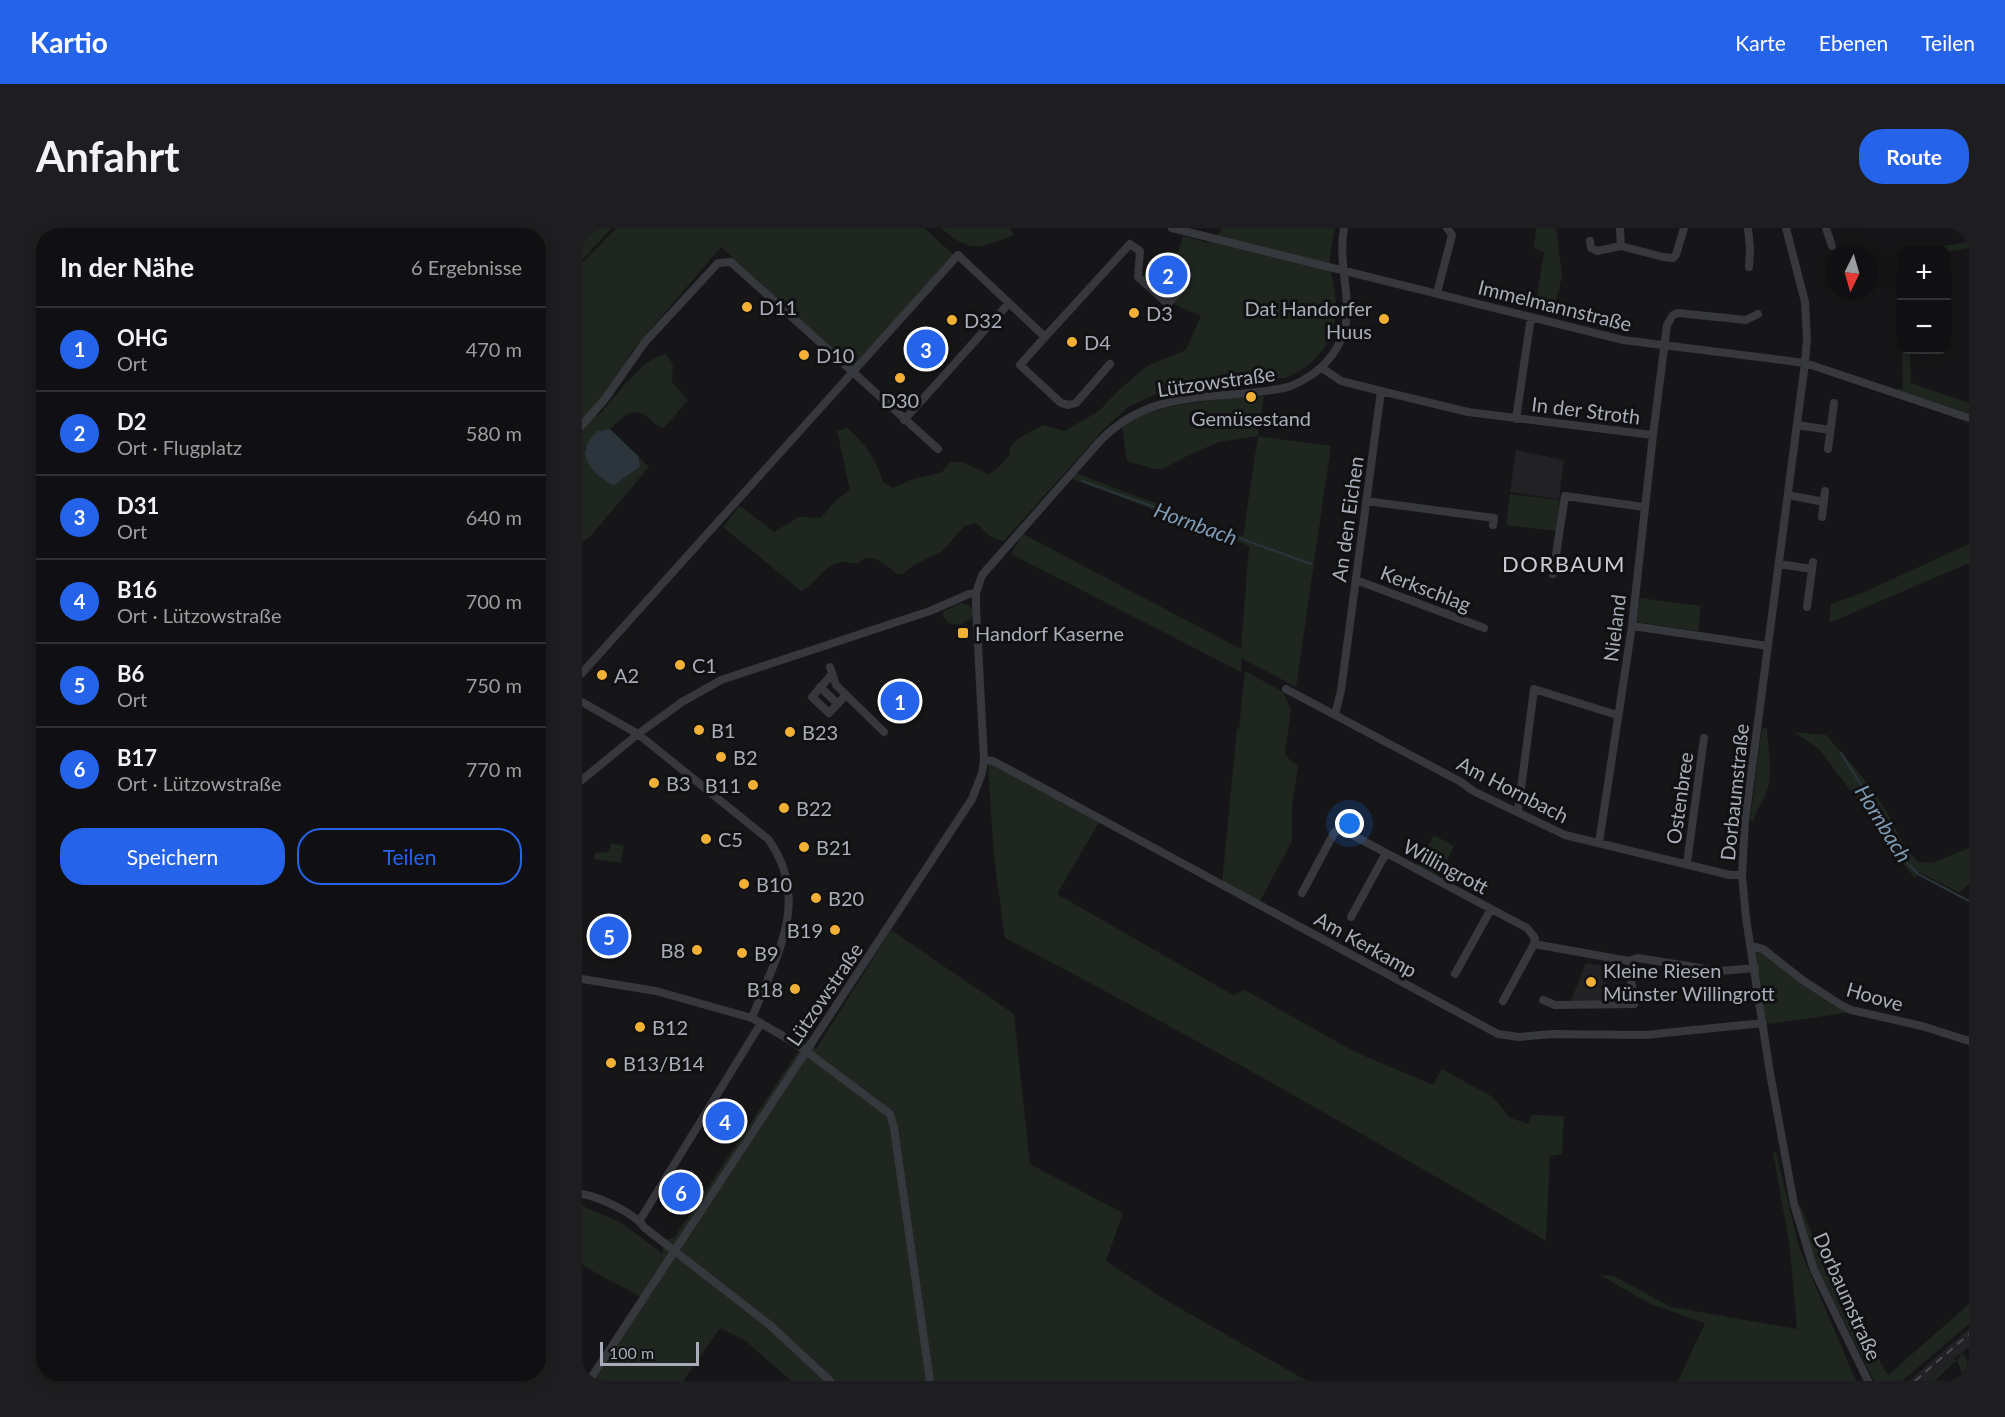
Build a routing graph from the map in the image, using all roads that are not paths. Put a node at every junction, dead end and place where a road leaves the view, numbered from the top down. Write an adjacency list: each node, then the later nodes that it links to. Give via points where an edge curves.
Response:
1 (1172, 228): 13 (street, Immelmannstraße)
2 (1344, 228): 13 (street, Lützowstraße)
3 (1447, 228): 15 (street, via 1452,236)
4 (1620, 228): 10 (street)
5 (1684, 228): 10 (street, via 1673,258)
6 (1748, 228): 12 (street)
7 (1786, 228): 21 (street, Dorbaumstraße, via 1805,302)
8 (1826, 228): 11 (street)
9 (1590, 241): 10 (street, via 1591,248 1597,251)
10 (1621, 246)
11 (1832, 246)
12 (1749, 267)
13 (1342, 269): 15 (street, Immelmannstraße); 23 (street, Lützowstraße, via 1345,325 1339,344)
14 (1181, 289): 19 (street, via 1168,304 1138,277 1140,252 1130,244)
15 (1437, 293): 18 (street, Immelmannstraße)
16 (1009, 303): 19 (street); 24 (street, via 958,255); 29 (street)
17 (1758, 314): 20 (street, via 1746,320 1678,313 1669,320)
18 (1531, 317): 20 (street, Immelmannstraße, via 1623,340); 28 (street, In der Stroth)
19 (1045, 337): 22 (street, via 1020,365 1061,403 1076,403)
20 (1665, 346): 21 (street, Immelmannstraße); 33 (street, Nieland)
21 (1805, 363): 27 (street, Immelmannstraße); 30 (street, Dorbaumstraße)
22 (1110, 364)
23 (1322, 368): 25 (street, via 1341,381); 46 (street, Lützowstraße, via 1288,387 1165,402 1121,422 987,568)
24 (852, 374): 29 (street); 31 (street, via 731,262 718,262 645,342); 51 (street)
25 (1381, 391): 28 (street, In der Stroth, via 1457,410); 38 (street, An den Eichen)
26 (1833, 404): 32 (street)
27 (1969, 418)
28 (1516, 419): 33 (street, In der Stroth)
29 (904, 420): 35 (street)
30 (1797, 425): 32 (street); 37 (street, Dorbaumstraße)
31 (582, 426)
32 (1830, 430): 34 (street)
33 (1653, 435): 40 (street, Nieland)
34 (1828, 448)
35 (938, 449)
36 (1825, 491): 39 (street)
37 (1788, 495): 39 (street); 43 (street, Dorbaumstraße)
38 (1366, 501): 42 (street, via 1494,518); 45 (street, An den Eichen)
39 (1824, 501): 41 (street)
40 (1644, 507): 44 (street, via 1565,496); 48 (street, Nieland)
41 (1822, 517)
42 (1493, 525)
43 (1779, 564): 47 (street, via 1813,566); 50 (street, Dorbaumstraße)
44 (1553, 574)
45 (1356, 580): 49 (street, Kerkschlag); 57 (street, An den Eichen)
46 (976, 594): 60 (street, via 721,680); 62 (street, Lützowstraße)
47 (1807, 607)
48 (1632, 626): 50 (street); 58 (street, Nieland)
49 (1484, 628)
50 (1768, 646): 68 (street, Dorbaumstraße, via 1744,821)
51 (582, 673)
52 (820, 687): 54 (street, via 831,670 836,685); 56 (street); 56 (street, via 812,697 829,713)
53 (1286, 689): 57 (street, Am Hornbach)
54 (846, 695): 56 (street); 59 (street)
55 (582, 702): 60 (street)
56 (838, 704)
57 (1335, 714): 64 (street, Am Hornbach)
58 (1617, 715): 64 (street, via 1534,689); 65 (street, Nieland)
59 (884, 732)
60 (638, 734): 63 (street); 80 (street, via 768,839 779,854 789,889 788,917)
61 (1704, 738): 67 (street, Ostenbree)
62 (984, 760): 82 (street, Am Kerkamp, via 993,761 1498,1034 1645,1035); 84 (street, Lützowstraße, via 972,799)
63 (582, 780)
64 (1518, 812): 65 (street, Am Hornbach, via 1566,835)
65 (1599, 843): 67 (street, Am Hornbach)
66 (1386, 853): 69 (street, Willingrott, via 1338,830); 70 (street, Willingrott); 71 (street, Willingrott)
67 (1687, 863): 68 (street, Am Hornbach)
68 (1742, 875): 73 (street, Dorbaumstraße)
69 (1302, 893)
70 (1491, 909): 72 (street, Willingrott, via 1527,928 1535,938); 76 (street, Willingrott)
71 (1351, 917)
72 (1534, 945): 74 (street); 79 (street)
73 (1751, 946): 75 (street, Dorbaumstraße); 83 (street, Hoove, via 1763,949 1801,979 1851,1010)
74 (1629, 961): 75 (street, via 1638,958 1719,971); 78 (street, via 1634,1004 1556,1005)
75 (1755, 968): 82 (street, Dorbaumstraße)
76 (1455, 974)
77 (582, 979): 80 (street, via 656,991)
78 (1543, 1000)
79 (1503, 1001)
80 (752, 1018): 81 (street)
81 (761, 1023): 84 (street); 86 (street)
82 (1762, 1023): 91 (street, Dorbaumstraße, via 1798,1221 1821,1286)
83 (1969, 1041)
84 (806, 1051): 87 (street, Lützowstraße); 90 (street, via 893,1119)
85 (582, 1194): 86 (street, via 594,1196)
86 (640, 1220): 87 (street)
87 (675, 1251): 88 (street, Lützowstraße); 89 (street, via 771,1326)
88 (589, 1381)
89 (830, 1381)
90 (930, 1381)
91 (1868, 1381)

